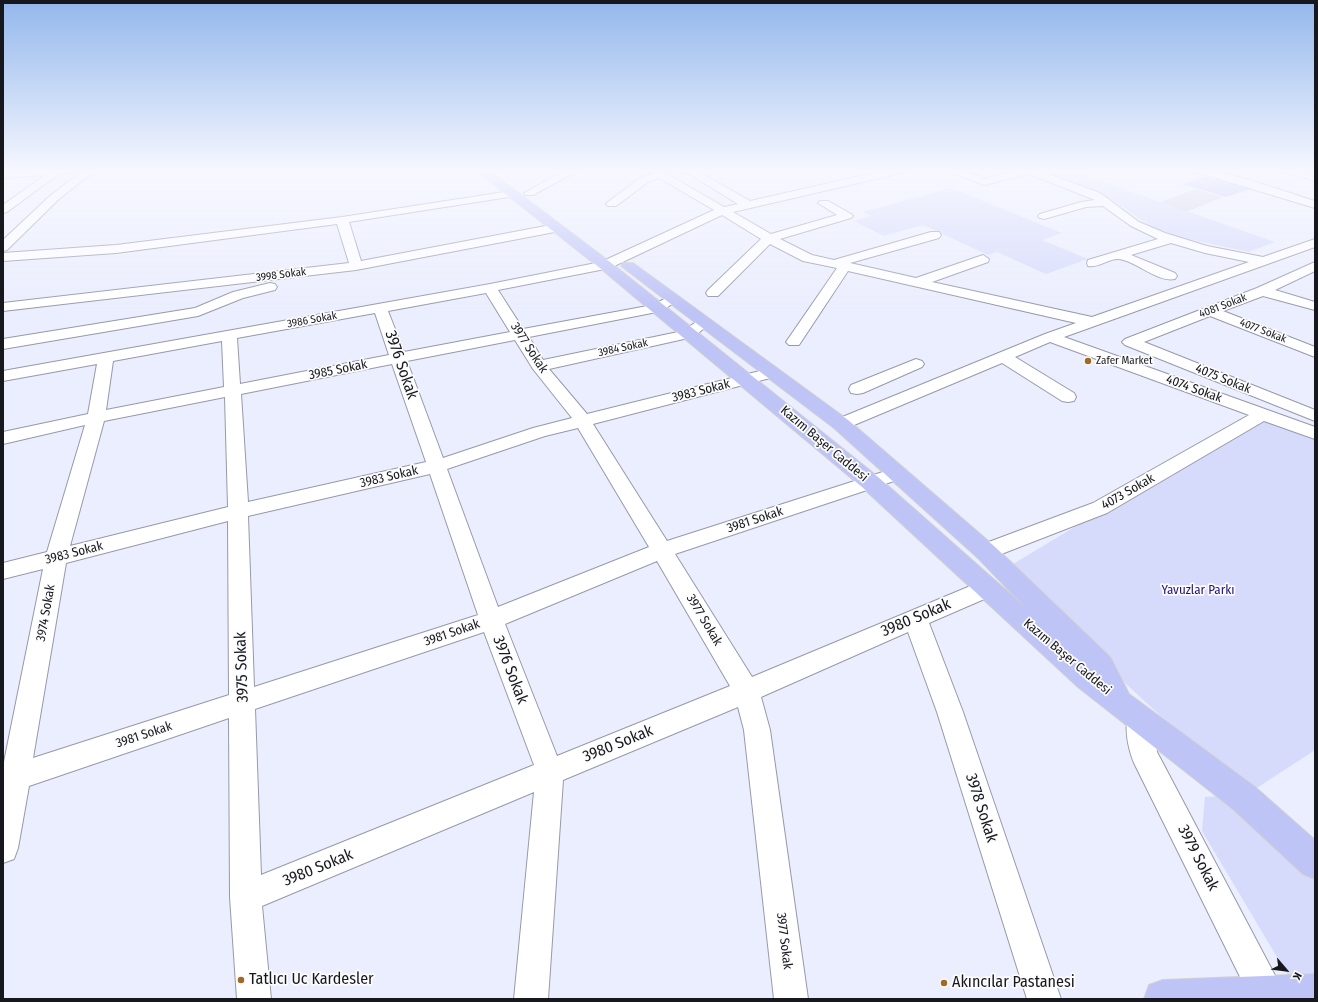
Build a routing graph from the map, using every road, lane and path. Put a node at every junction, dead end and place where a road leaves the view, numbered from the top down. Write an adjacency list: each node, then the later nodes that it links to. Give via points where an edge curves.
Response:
1 (34, 216): 12 (street)
2 (370, 216): 9 (street)
3 (543, 216): 10 (main road, Kazım Başer Caddesi)
4 (550, 216): 21 (main road, Kazım Başer Caddesi)
5 (712, 216): 21 (street, 3986 Sokak)
6 (730, 216): 13 (street)
7 (847, 216): 13 (street)
8 (1125, 216): 14 (street, via 1135,224)
9 (342, 220): 18 (street, via 116,249); 23 (street)
10 (556, 228): 21 (main road, Kazım Başer Caddesi); 23 (street, 3998 Sokak)
11 (935, 235): 25 (street)
12 (8, 238): 16 (street)
13 (769, 238): 25 (street, via 808,258); 31 (street)
14 (1170, 239): 17 (street); 20 (street)
15 (1315, 243): 20 (street)
16 (3, 247)
17 (1119, 255): 22 (street); 27 (street)
18 (3, 257)
19 (983, 260): 28 (street)
20 (1264, 261): 38 (street)
21 (612, 262): 29 (street, 3986 Sokak); 32 (main road, Kazım Başer Caddesi)
22 (1093, 264)
23 (356, 266): 26 (street, 3998 Sokak)
24 (1315, 266): 30 (street, 4081 Sokak)
25 (840, 269): 28 (street); 37 (street); 44 (street)
26 (313, 271): 34 (street, 3998 Sokak); 46 (street, via 309,280 246,292 198,312)
27 (1170, 276)
28 (916, 283): 38 (street)
29 (490, 288): 35 (street, 3986 Sokak); 40 (street, 3977 Sokak)
30 (1262, 291): 33 (street); 36 (street, 4081 Sokak)
31 (713, 293)
32 (665, 304): 39 (main road, Kazım Başer Caddesi); 40 (street, 3985 Sokak); 41 (main road, Kazım Başer Caddesi)
33 (1315, 306)
34 (3, 307)
35 (380, 307): 42 (street, 3986 Sokak); 50 (street, 3976 Sokak)
36 (1210, 311): 45 (street, 4081 Sokak); 47 (street, 4077 Sokak)
37 (1011, 314)
38 (1093, 322): 43 (street)
39 (704, 323): 41 (street, 3984 Sokak); 53 (main road, Kazım Başer Caddesi)
40 (519, 334): 50 (street, 3985 Sokak); 52 (street, 3977 Sokak)
41 (688, 334): 52 (street, 3984 Sokak); 56 (main road, Kazım Başer Caddesi)
42 (229, 335): 48 (street, 3986 Sokak); 58 (street, 3975 Sokak)
43 (1050, 337): 49 (street); 61 (street, 4074 Sokak)
44 (794, 342)
45 (1130, 342): 64 (street, 4075 Sokak)
46 (3, 344)
47 (1315, 352)
48 (106, 357): 55 (street, 3986 Sokak); 62 (street, 3974 Sokak)
49 (1002, 357): 59 (street); 60 (street)
50 (398, 358): 58 (street, 3985 Sokak); 67 (street, 3976 Sokak)
51 (916, 364): 54 (street)
52 (539, 366): 63 (street, 3977 Sokak)
53 (772, 374): 56 (street, 3983 Sokak); 65 (main road, Kazım Başer Caddesi)
54 (888, 375): 57 (street); 59 (street)
55 (3, 376)
56 (746, 380): 63 (street, 3983 Sokak); 69 (main road, Kazım Başer Caddesi)
57 (857, 389)
58 (234, 390): 62 (street, 3985 Sokak); 70 (street, 3975 Sokak)
59 (916, 393): 65 (street)
60 (1068, 397)
61 (1263, 414): 64 (street, 4074 Sokak); 72 (street, 4073 Sokak, via 1100,508)
62 (96, 417): 66 (street, 3985 Sokak); 73 (street, 3974 Sokak)
63 (583, 421): 67 (street, 3983 Sokak, via 539,432); 71 (street, 3977 Sokak)
64 (1314, 422)
65 (841, 424): 68 (main road, Kazım Başer Caddesi)
66 (3, 438)
67 (437, 466): 70 (street, 3983 Sokak); 77 (street, 3976 Sokak)
68 (896, 474): 69 (street, 3981 Sokak); 72 (main road, Kazım Başer Caddesi)
69 (870, 482): 71 (street, 3981 Sokak); 75 (main road, Kazım Başer Caddesi)
70 (238, 511): 73 (street, 3983 Sokak); 79 (street, 3975 Sokak)
71 (663, 550): 77 (street, 3981 Sokak); 78 (street, 3977 Sokak)
72 (986, 552): 80 (main road, Kazım Başer Caddesi, via 1100,665)
73 (56, 558): 74 (street, 3983 Sokak); 82 (street, 3974 Sokak)
74 (3, 571)
75 (988, 588): 76 (street, 3980 Sokak); 80 (main road, Kazım Başer Caddesi, via 1088,678)
76 (915, 618): 78 (street, 3980 Sokak); 91 (street, 3978 Sokak, via 950,712)
77 (491, 620): 79 (street, 3981 Sokak); 81 (street, 3976 Sokak)
78 (746, 691): 81 (street, 3980 Sokak); 90 (street, 3977 Sokak, via 757,730)
79 (243, 703): 82 (street, 3981 Sokak); 85 (street, 3975 Sokak)
80 (1128, 709): 84 (main road, Kazım Başer Caddesi, via 1244,798); 87 (street, 3979 Sokak, via 1144,754)
81 (550, 772): 85 (street, 3980 Sokak); 89 (street, 3976 Sokak)
82 (10, 778): 83 (street, 3974 Sokak)
83 (3, 848)
84 (1315, 862)
85 (246, 897): 88 (street, 3975 Sokak)
86 (1315, 993): 87 (main road)
87 (1267, 995): 92 (main road)
88 (254, 999)
89 (531, 999)
90 (791, 999)
91 (1044, 999)
92 (1163, 999)

